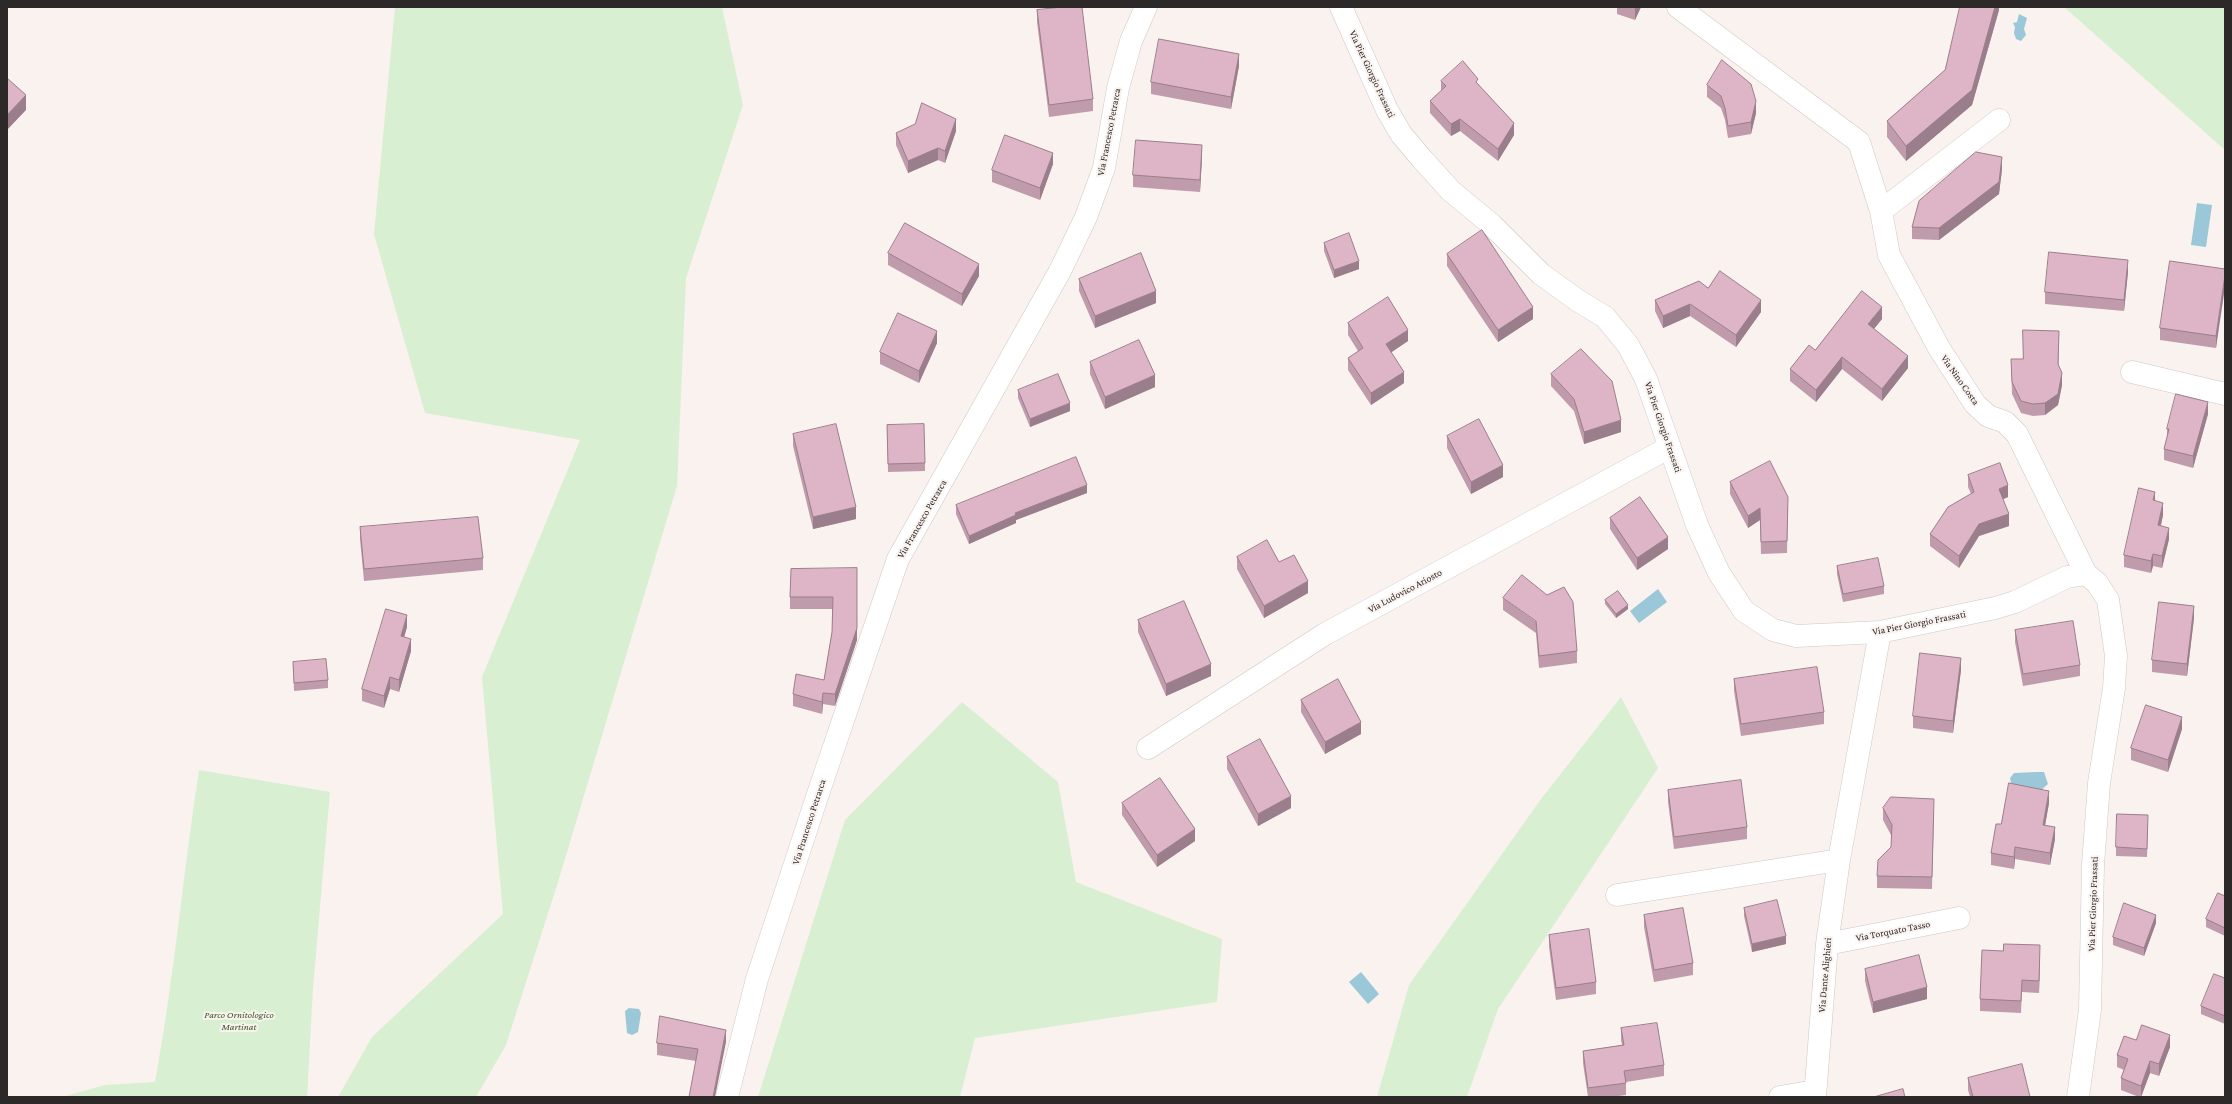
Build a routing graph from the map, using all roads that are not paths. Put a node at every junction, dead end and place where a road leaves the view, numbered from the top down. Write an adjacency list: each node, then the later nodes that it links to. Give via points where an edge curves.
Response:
1 (1146, 7): 17 (street, Via Francesco Petrarca, via 1131,41 1118,88 1104,168 1086,217 1060,271 898,559 758,979)
2 (1341, 7): 8 (street, Via Pier Giorgio Frassati, via 1387,110 1401,134 1452,191 1492,225 1541,274 1605,317 1628,345 1646,379)
3 (1678, 7): 5 (street, Via Nino Costa, via 1859,142)
4 (1999, 120): 5 (street)
5 (1881, 211): 9 (street, Via Nino Costa, via 1889,254 1939,348 1975,404 1988,416 2005,422 2017,434)
6 (2132, 372): 7 (street)
7 (2225, 394)
8 (1670, 447): 10 (street, Via Pier Giorgio Frassati, via 1697,525 1719,573 1744,611 1773,630 1796,636); 11 (street, Via Ludovico Ariosto, via 1325,634)
9 (2086, 574): 10 (street, Via Pier Giorgio Frassati, via 2067,577 2015,602 1995,608); 19 (street, Via Pier Giorgio Frassati, via 2097,583 2108,600 2116,656 2114,688 2100,783 2093,865 2090,1010)
10 (1880, 632): 12 (street, Via Dante Alighieri)
11 (1148, 748)
12 (1839, 860): 13 (street); 15 (street, Via Dante Alighieri)
13 (1617, 895)
14 (1959, 918): 15 (street, Via Torquato Tasso)
15 (1827, 944): 16 (street, Via Dante Alighieri)
16 (1815, 1094): 18 (street, Via Dante Alighieri)
17 (727, 1097)
18 (1780, 1097)
19 (2078, 1097)

